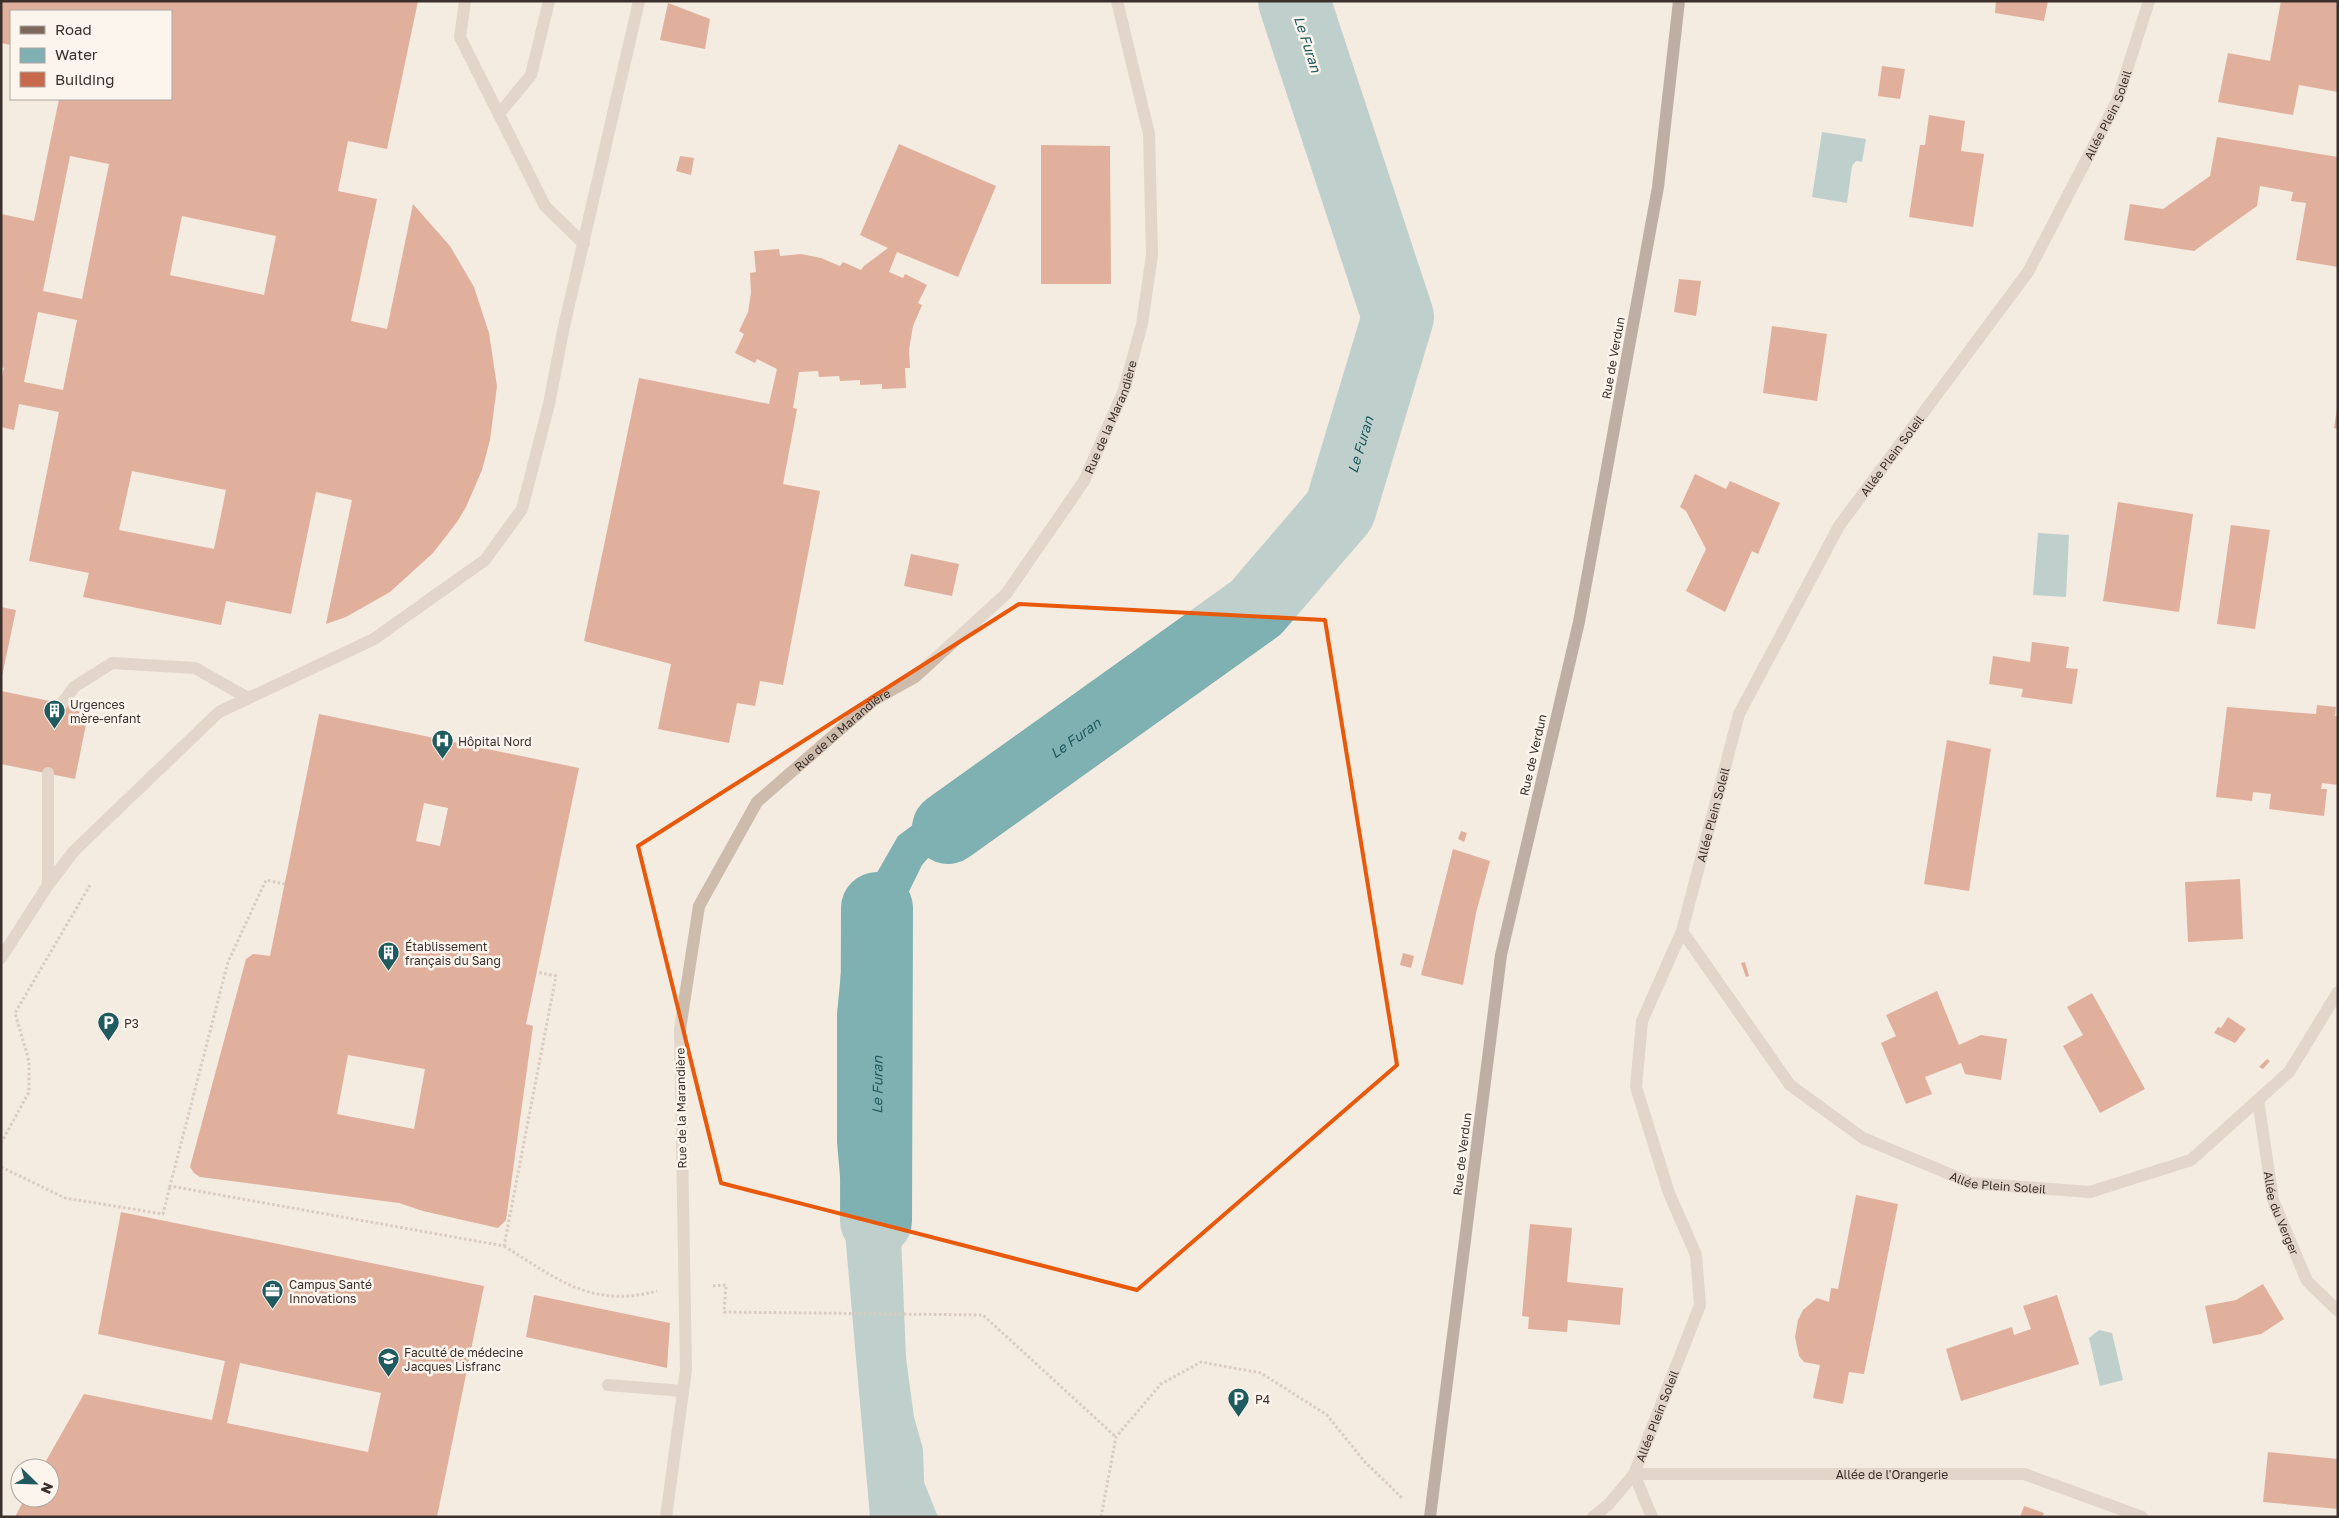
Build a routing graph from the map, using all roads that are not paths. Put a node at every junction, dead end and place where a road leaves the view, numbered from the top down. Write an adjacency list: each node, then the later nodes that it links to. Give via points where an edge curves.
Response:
1 (465, 1): 7 (street, via 460,37)
2 (549, 1): 7 (street, via 531,76)
3 (639, 1): 8 (street)
4 (1117, 1): 19 (street, Rue de la Marandière, via 1149,134 1152,255 1142,324 1124,390 1084,481 1006,594 915,677 874,700 757,802 700,906 680,1029 686,1370)
5 (1679, 1): 22 (main road, Rue de Verdun, via 1658,187 1578,622 1501,955)
6 (2149, 1): 13 (street, Allée Plein Soleil, via 2117,101 2028,272 1838,526 1739,714)
7 (499, 114): 8 (street, via 545,206)
8 (584, 244): 9 (street, via 522,509 486,560 374,639)
9 (248, 698): 10 (street, via 195,668 112,663 74,687); 12 (street, via 219,712 74,850)
10 (62, 704)
11 (48, 773): 12 (street)
12 (48, 885): 14 (street)
13 (1682, 931): 16 (street, Allée Plein Soleil, via 1790,1085 1863,1138 1971,1183 2090,1192 2191,1160); 20 (street, Allée Plein Soleil, via 1642,1021 1636,1087 1669,1193 1696,1255 1700,1305)
14 (1, 958)
15 (2338, 992): 16 (street, Allée Plein Soleil, via 2289,1072)
16 (2258, 1100): 17 (street, Allée du Verger, via 2272,1200 2307,1280)
17 (2338, 1312)
18 (608, 1385): 19 (street)
19 (683, 1391): 21 (street, Rue de la Marandière)
20 (1634, 1474): 23 (street, Allée Plein Soleil); 24 (street); 25 (street, Allée de l'Orangerie, via 2024,1474)
21 (666, 1517)
22 (1430, 1517)
23 (1594, 1517)
24 (1652, 1517)
25 (2142, 1517)

